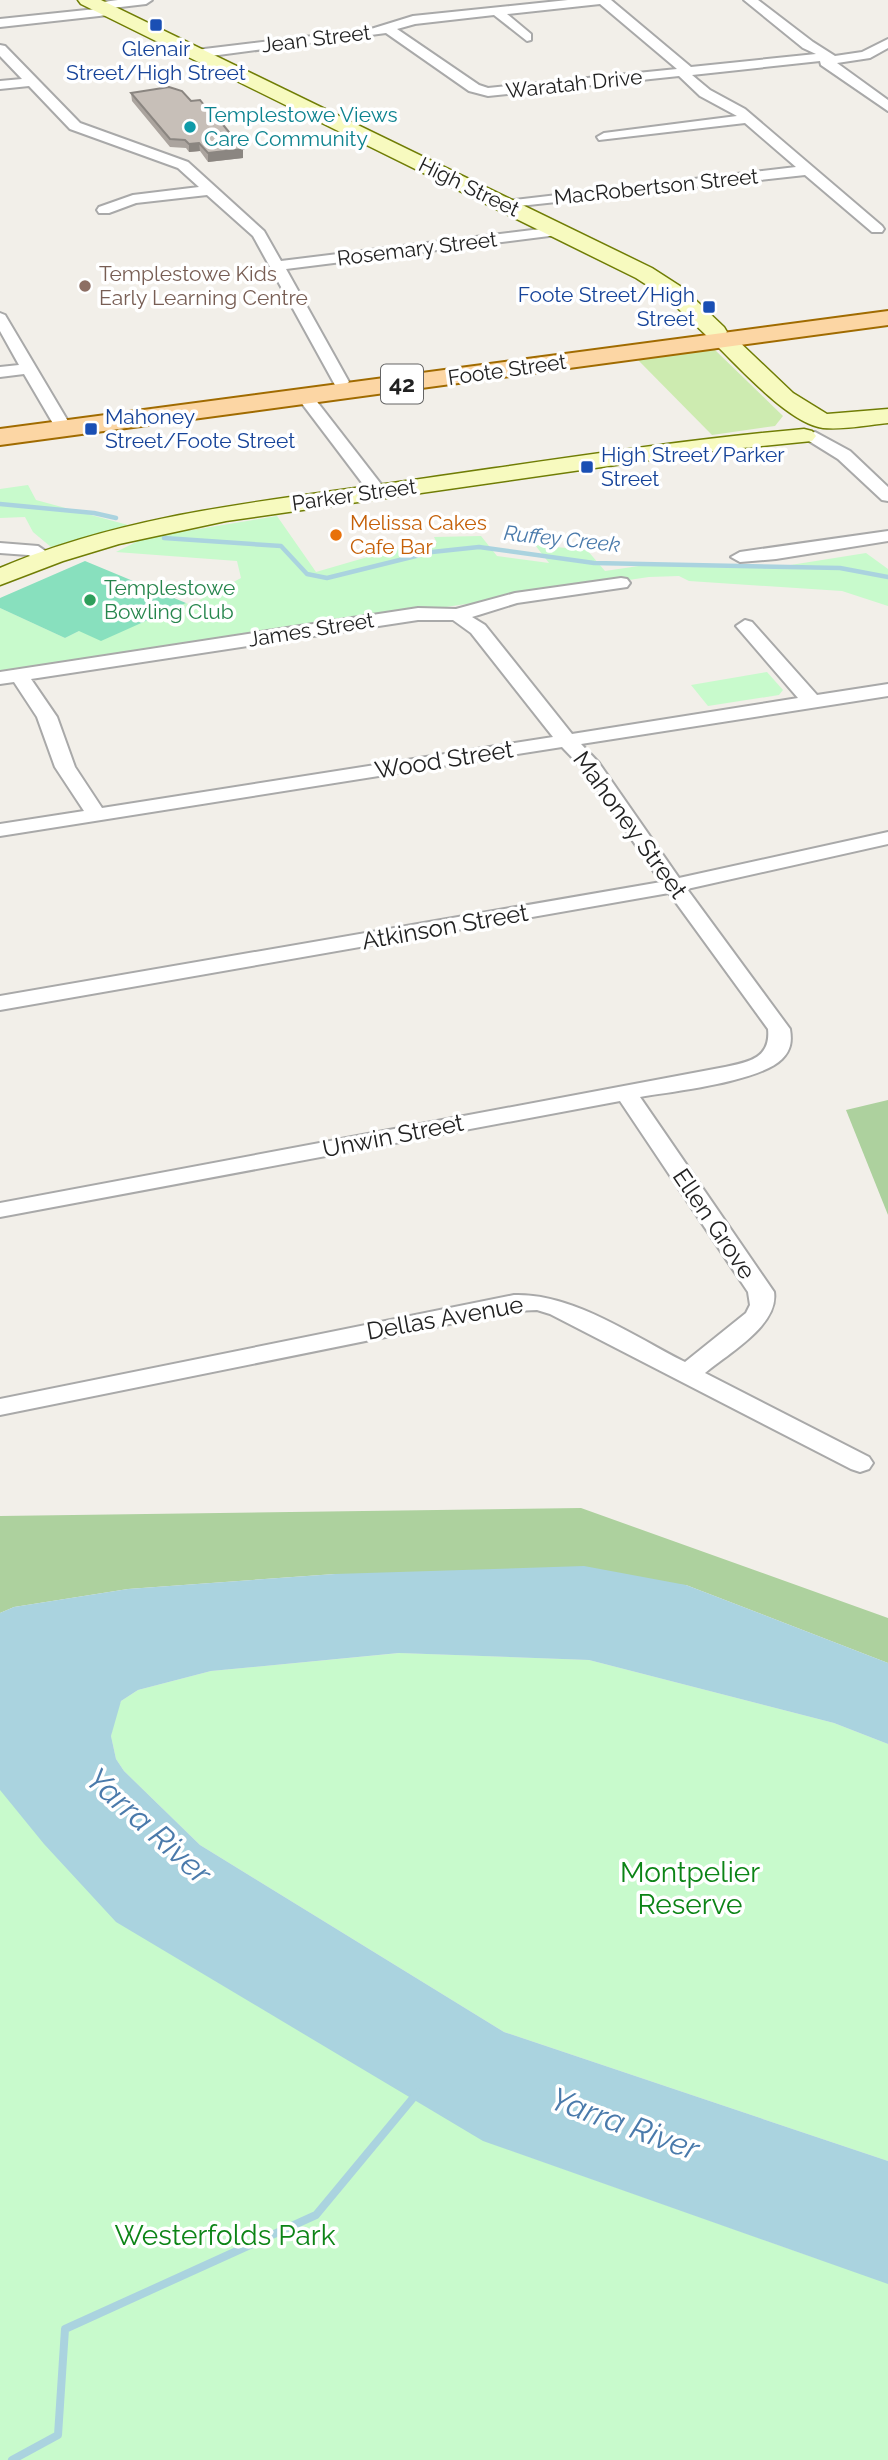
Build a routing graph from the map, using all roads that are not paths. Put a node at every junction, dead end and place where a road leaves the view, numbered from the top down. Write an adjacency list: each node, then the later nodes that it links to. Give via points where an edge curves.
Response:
1 (146, 0): 5 (street)
2 (603, 0): 6 (street, Jean Street); 14 (street)
3 (751, 0): 4 (street); 13 (street)
4 (759, 0)
5 (98, 6): 7 (street); 12 (main road, High Street)
6 (496, 11): 8 (street, Jean Street, via 413,20); 9 (street)
7 (0, 23)
8 (388, 29): 12 (street, Jean Street); 14 (street, Waratah Drive, via 484,91)
9 (527, 37)
10 (888, 43): 13 (street, Waratah Drive, via 869,53)
11 (0, 49): 15 (street)
12 (195, 54): 22 (main road, High Street)
13 (829, 60): 14 (street, Waratah Drive); 17 (street)
14 (686, 73): 18 (street, via 705,93)
15 (30, 82): 16 (street); 21 (street, via 75,126 183,165)
16 (0, 85)
17 (886, 103)
18 (748, 119): 19 (street); 20 (street)
19 (604, 137)
20 (808, 170): 22 (street, MacRobertson Street); 24 (street)
21 (212, 190): 23 (street, via 133,199); 26 (street, via 260,233)
22 (505, 205): 25 (main road, High Street)
23 (104, 210)
24 (877, 229)
25 (557, 231): 26 (street, Rosemary Street); 30 (main road, High Street, via 660,284)
26 (277, 266): 33 (street)
27 (888, 309): 30 (main road, Foote Street / 42)
28 (0, 318): 31 (street)
29 (888, 318): 30 (main road, Foote Street / 42)
30 (720, 336): 33 (main road, Foote Street / 42); 34 (main road, Foote Street / 42); 39 (main road, High Street, via 785,398 794,413)
31 (30, 368): 32 (street); 37 (street)
32 (0, 372)
33 (341, 382): 37 (main road, Foote Street / 42)
34 (305, 397): 37 (main road, Foote Street / 42); 41 (street)
35 (888, 416): 39 (main road, Parker Street)
36 (888, 421): 39 (main road, Parker Street)
37 (62, 423): 38 (main road, Foote Street / 42); 40 (main road, Foote Street / 42)
38 (0, 426)
39 (819, 431): 41 (main road, Parker Street); 42 (street)
40 (0, 437)
41 (379, 492): 46 (main road, Parker Street, via 167,524)
42 (888, 496)
43 (888, 536): 45 (street)
44 (0, 548): 46 (street, Parker Street, via 32,550)
45 (740, 556)
46 (45, 557): 47 (main road)
47 (0, 577)
48 (621, 583): 49 (street, James Street, via 515,598)
49 (457, 615): 51 (street, James Street, via 418,614); 55 (street, Mahoney Street, via 478,629)
50 (745, 626): 54 (street)
51 (20, 675): 52 (street, James Street); 56 (street, via 47,717 65,767)
52 (0, 678)
53 (888, 690): 54 (street, Wood Street)
54 (811, 701): 55 (street, Wood Street)
55 (568, 740): 56 (street, Wood Street); 59 (street, Mahoney Street, via 592,767)
56 (97, 815): 57 (street, Wood Street)
57 (0, 830)
58 (888, 838): 59 (street, Atkinson Street)
59 (674, 886): 60 (street, Atkinson Street); 61 (street, Mahoney Street, via 779,1029)
60 (0, 1003)
61 (780, 1050): 62 (street, Unwin Street, via 746,1069)
62 (626, 1093): 63 (street, Unwin Street); 64 (street, Ellen Grove, via 761,1292 763,1305 756,1318)
63 (0, 1210)
64 (687, 1374): 65 (street, Dellas Avenue, via 559,1308 537,1302 514,1303); 66 (street, Dellas Avenue)
65 (0, 1407)
66 (860, 1463)

